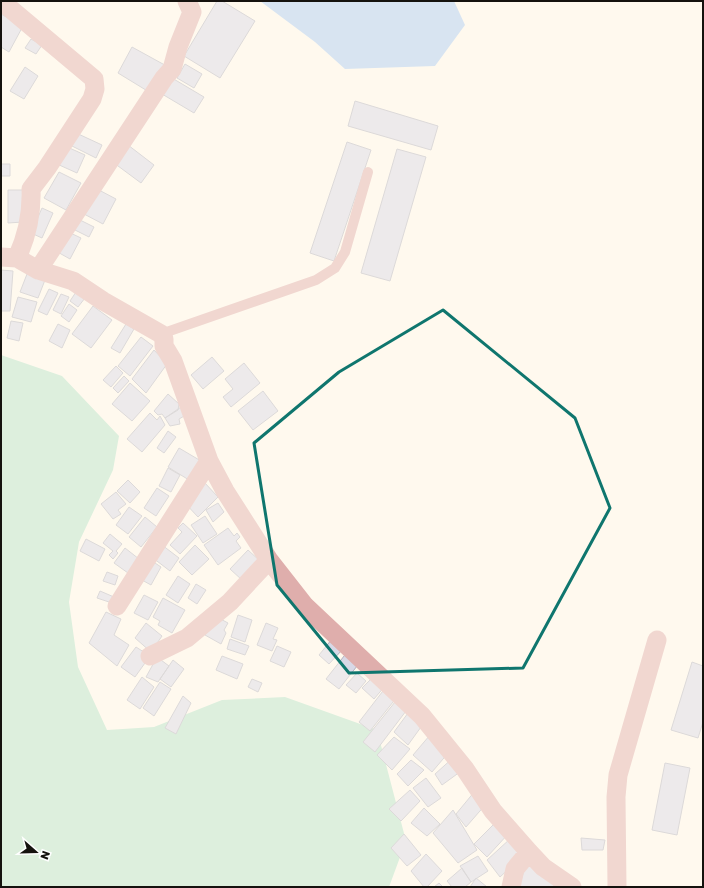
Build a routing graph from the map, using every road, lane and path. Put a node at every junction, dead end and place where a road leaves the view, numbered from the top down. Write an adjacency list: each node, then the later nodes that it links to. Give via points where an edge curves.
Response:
1 (1, 1): 4 (street, via 94,79 95,89 92,99 31,189 31,207 23,246)
2 (187, 1): 5 (street, via 192,12 172,69)
3 (368, 172): 6 (lane, via 345,252 335,268 316,280)
4 (9, 258): 5 (street)
5 (38, 270): 6 (street, via 73,281)
6 (161, 334): 7 (street)
7 (209, 462): 8 (street); 9 (street)
8 (268, 560): 11 (street, via 230,602 187,638); 12 (street, via 305,606 422,716 465,768 493,811)
9 (117, 606)
10 (657, 640): 15 (street, via 618,775)
11 (150, 656)
12 (529, 852): 13 (street, via 515,869); 14 (street, via 543,867)
13 (511, 887)
14 (572, 887)
15 (618, 887)

